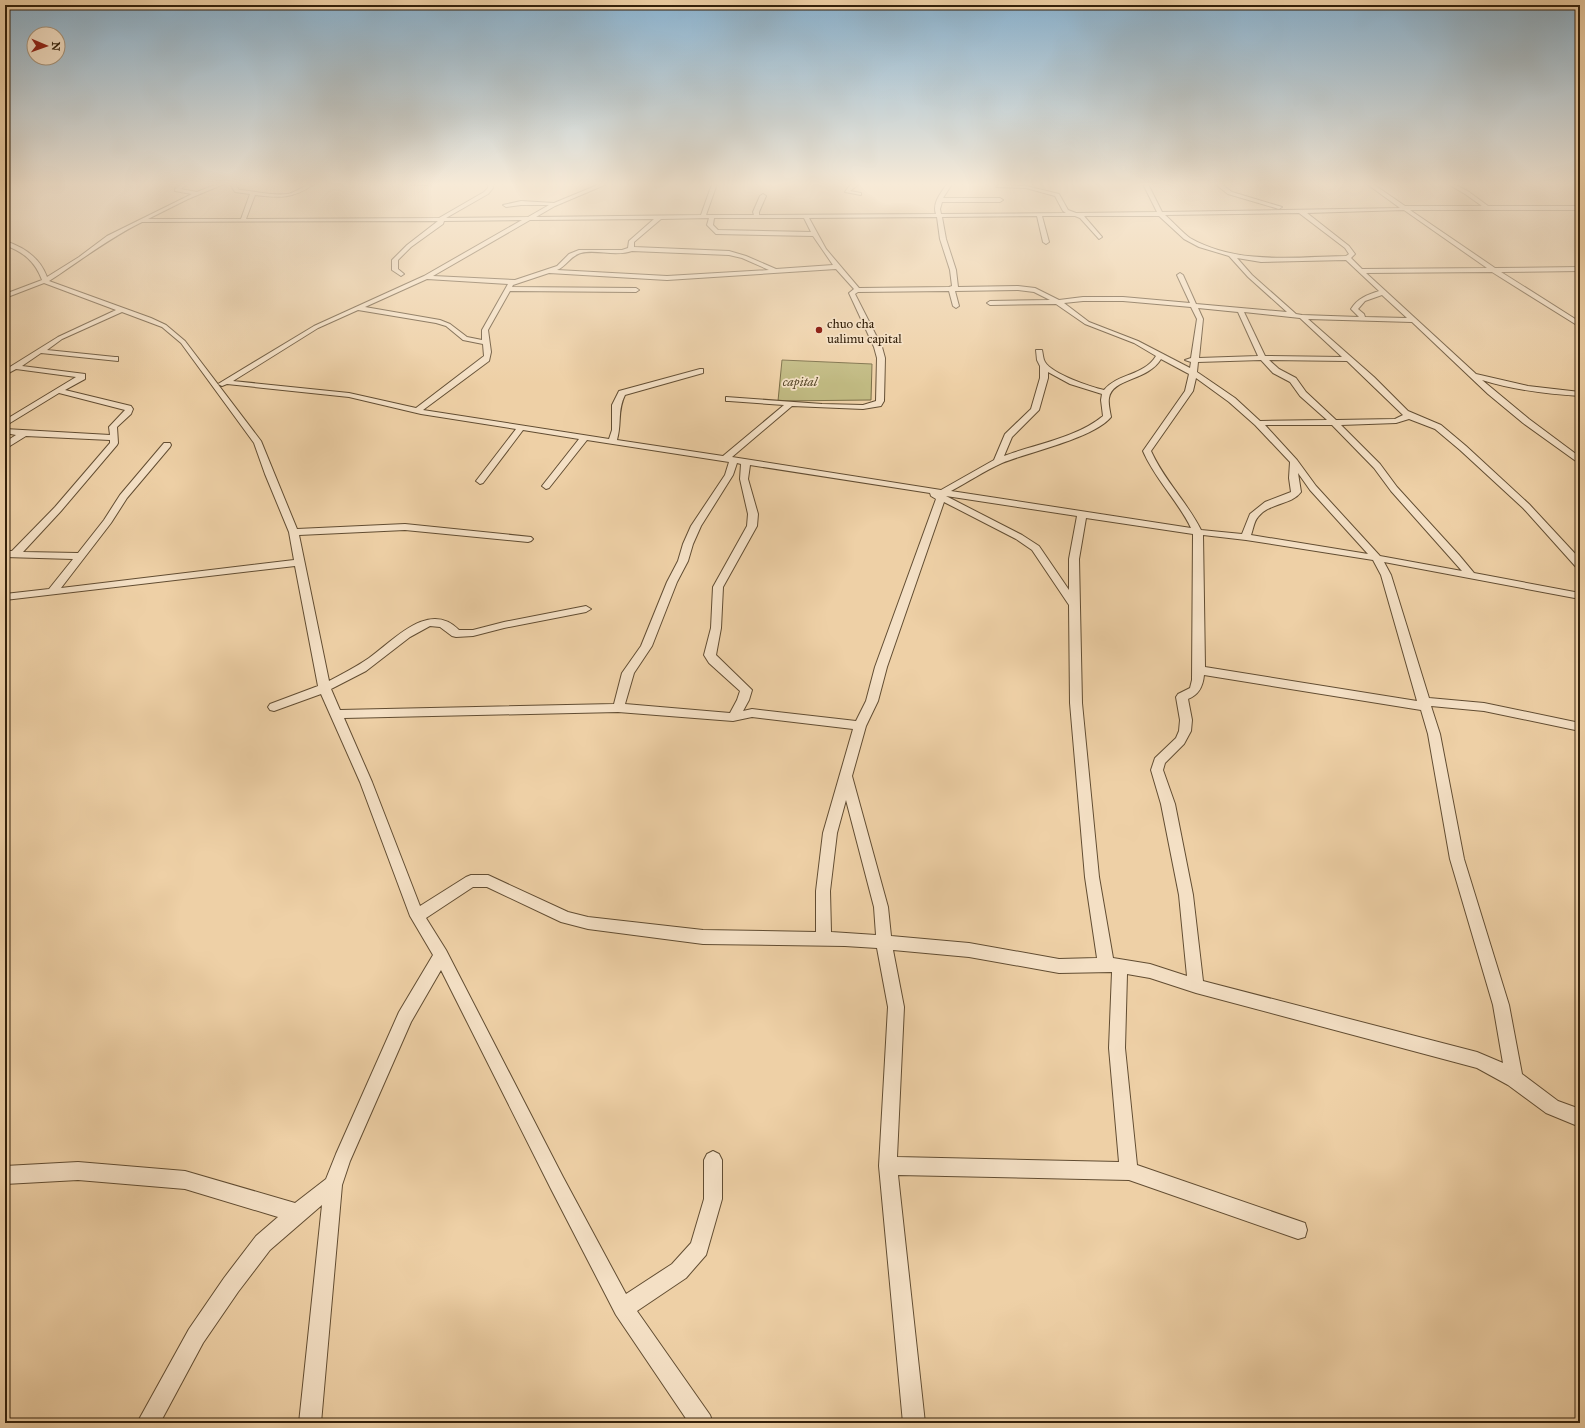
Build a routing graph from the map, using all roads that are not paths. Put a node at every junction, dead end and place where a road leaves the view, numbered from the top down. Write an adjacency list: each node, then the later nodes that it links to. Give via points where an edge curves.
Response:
1 (24, 251): 23 (street, via 32,256)
2 (90, 251): 23 (street)
3 (404, 251): 20 (street, via 395,260 395,270)
4 (470, 251): 22 (street)
5 (627, 251): 17 (street, via 581,251)
6 (671, 251): 18 (street, via 729,253)
7 (827, 251): 14 (street)
8 (946, 251): 25 (street, via 955,275)
9 (1216, 251): 12 (street)
10 (1350, 251): 13 (street, via 1352,254)
11 (1466, 251): 15 (street)
12 (1231, 255): 13 (street, via 1260,260); 38 (street, via 1250,276)
13 (1348, 258): 19 (street)
14 (837, 267): 18 (street); 28 (street, via 852,281)
15 (1494, 270): 16 (street); 19 (street); 41 (street)
16 (1580, 270)
17 (549, 271): 18 (street, via 657,278); 24 (street)
18 (782, 271)
19 (1362, 271): 29 (street)
20 (401, 274)
21 (1180, 275): 33 (street)
22 (426, 276): 24 (street); 35 (street)
23 (45, 281): 30 (street); 36 (street)
24 (514, 282): 26 (street)
25 (953, 288): 28 (street); 31 (street, via 1025,288 1042,293); 34 (street)
26 (508, 290): 27 (street); 42 (street, via 485,330)
27 (636, 290)
28 (857, 290): 64 (street, via 852,293 874,336 881,358 880,401 878,404 863,407)
29 (1384, 292): 39 (street, via 1358,302 1354,309); 40 (street)
30 (5, 296)
31 (1058, 302): 32 (street); 33 (street, via 1123,299); 47 (street, via 1087,323 1136,342)
32 (990, 303)
33 (1195, 305): 37 (street); 48 (street, via 1200,319)
34 (956, 306)
35 (357, 308): 42 (street, via 438,321 465,339); 58 (street, via 316,327)
36 (121, 310): 43 (street, via 60,338); 58 (street, via 164,326 183,342)
37 (1240, 310): 38 (street); 45 (street)
38 (1298, 316): 39 (street); 49 (street)
39 (1362, 318): 40 (street)
40 (1412, 320): 56 (street)
41 (1580, 325)
42 (485, 342): 65 (street, via 488,353 486,359)
43 (39, 351): 46 (street); 51 (street)
44 (1039, 352): 50 (street)
45 (1263, 358): 48 (street); 49 (street); 67 (street, via 1276,371 1293,380 1303,394)
46 (115, 359)
47 (1168, 359): 48 (street); 52 (street); 52 (street, via 1158,362); 55 (street)
48 (1195, 359): 55 (street)
49 (1348, 359): 66 (street)
50 (1044, 366): 61 (street, via 1086,388); 79 (street, via 1044,378 1035,410 1008,436)
51 (15, 367): 54 (street); 60 (street, via 82,376 78,381)
52 (1153, 368): 61 (street, via 1120,380)
53 (700, 371): 75 (street, via 622,393 616,405 616,430)
54 (5, 373)
55 (1193, 373): 57 (street); 59 (street)
56 (1474, 376): 62 (street, via 1526,388); 80 (street, via 1526,421)
57 (1207, 382): 59 (street); 68 (street)
58 (221, 385): 65 (street, via 350,395); 87 (street, via 258,443)
59 (1189, 390): 88 (street, via 1147,451 1161,478 1192,518)
60 (59, 391): 69 (street); 74 (street, via 128,408 128,412 113,427)
61 (1107, 393): 79 (street, via 1107,417 1103,422)
62 (1580, 394)
63 (729, 399): 64 (street)
64 (790, 404): 78 (street)
65 (417, 411): 70 (street)
66 (1409, 416): 67 (street, via 1396,421); 95 (street, via 1432,424 1463,448 1526,506)
67 (1334, 422): 68 (street); 96 (street, via 1377,466 1394,489)
68 (1258, 423): 82 (street)
69 (5, 424)
70 (521, 428): 73 (street); 83 (street)
71 (5, 431): 72 (street)
72 (24, 433): 74 (street); 77 (street)
73 (584, 438): 75 (street); 84 (street)
74 (114, 439): 91 (street, via 114,443 58,509)
75 (612, 442): 78 (street)
76 (167, 445): 92 (street, via 123,497 108,521)
77 (5, 446)
78 (730, 460): 81 (street); 106 (street, via 729,475 696,526 646,646 628,673)
79 (998, 461): 85 (street)
80 (1580, 461)
81 (746, 462): 85 (street, via 925,489); 108 (street, via 744,479 753,514 752,526 718,587 716,628 710,655 712,660 746,690)
82 (1294, 462): 89 (street, via 1293,478 1296,492 1268,504 1253,516); 93 (street, via 1313,488)
83 (480, 480)
84 (546, 486)
85 (941, 495): 86 (street); 100 (street, via 1036,548); 109 (street, via 881,667 872,701)
86 (1082, 514): 88 (street); 100 (street, via 1074,559)
87 (294, 532): 90 (street, via 382,526); 94 (street)
88 (1198, 532): 89 (street); 102 (street)
89 (1246, 537): 93 (street)
90 (528, 539)
91 (10, 554): 92 (street)
92 (79, 556): 97 (street)
93 (1377, 558): 96 (street); 104 (street, via 1386,575)
94 (300, 562): 97 (street); 103 (street)
95 (1580, 565)
96 (1471, 576): 98 (street)
97 (52, 592): 99 (street)
98 (1580, 596)
99 (5, 597)
100 (1075, 606): 116 (street, via 1076,703 1092,877)
101 (586, 609): 103 (street, via 504,624 473,633 456,634 437,622 428,623 417,628 371,662)
102 (1199, 670): 104 (street); 117 (street, via 1195,691 1182,697 1185,728 1181,740 1158,761 1157,770 1168,804 1186,895)
103 (324, 688): 105 (street); 107 (street)
104 (1424, 704): 110 (street, via 1484,707); 118 (street, via 1434,734 1457,859 1500,1005)
105 (274, 707)
106 (618, 708): 107 (street); 108 (street)
107 (336, 714): 112 (street, via 366,782)
108 (733, 717): 109 (street, via 752,713)
109 (860, 726): 111 (street)
110 (1580, 727)
111 (846, 774): 113 (street, via 830,833 823,891); 114 (street, via 881,907)
112 (417, 916): 113 (street, via 471,881 488,881 566,918 588,923 703,937); 115 (street)
113 (824, 939): 114 (street)
114 (884, 943): 116 (street, via 969,950 1059,966); 121 (street, via 896,1007)
115 (441, 955): 124 (street, via 405,1017); 127 (street)
116 (1113, 965): 117 (street, via 1150,971); 122 (street, via 1117,1048)
117 (1196, 986): 118 (street, via 1477,1060)
118 (1514, 1079): 119 (street, via 1552,1107)
119 (1580, 1118)
120 (713, 1160): 127 (street, via 713,1199 699,1248 679,1271)
121 (888, 1166): 122 (street); 131 (street)
122 (1129, 1171): 126 (street)
123 (5, 1175): 125 (street, via 78,1171 185,1180)
124 (333, 1185): 125 (street); 129 (street)
125 (297, 1213): 128 (street, via 263,1243 231,1285 196,1336)
126 (1298, 1230)
127 (623, 1308): 130 (street)
128 (148, 1423)
129 (310, 1423)
130 (702, 1423)
131 (914, 1423)

